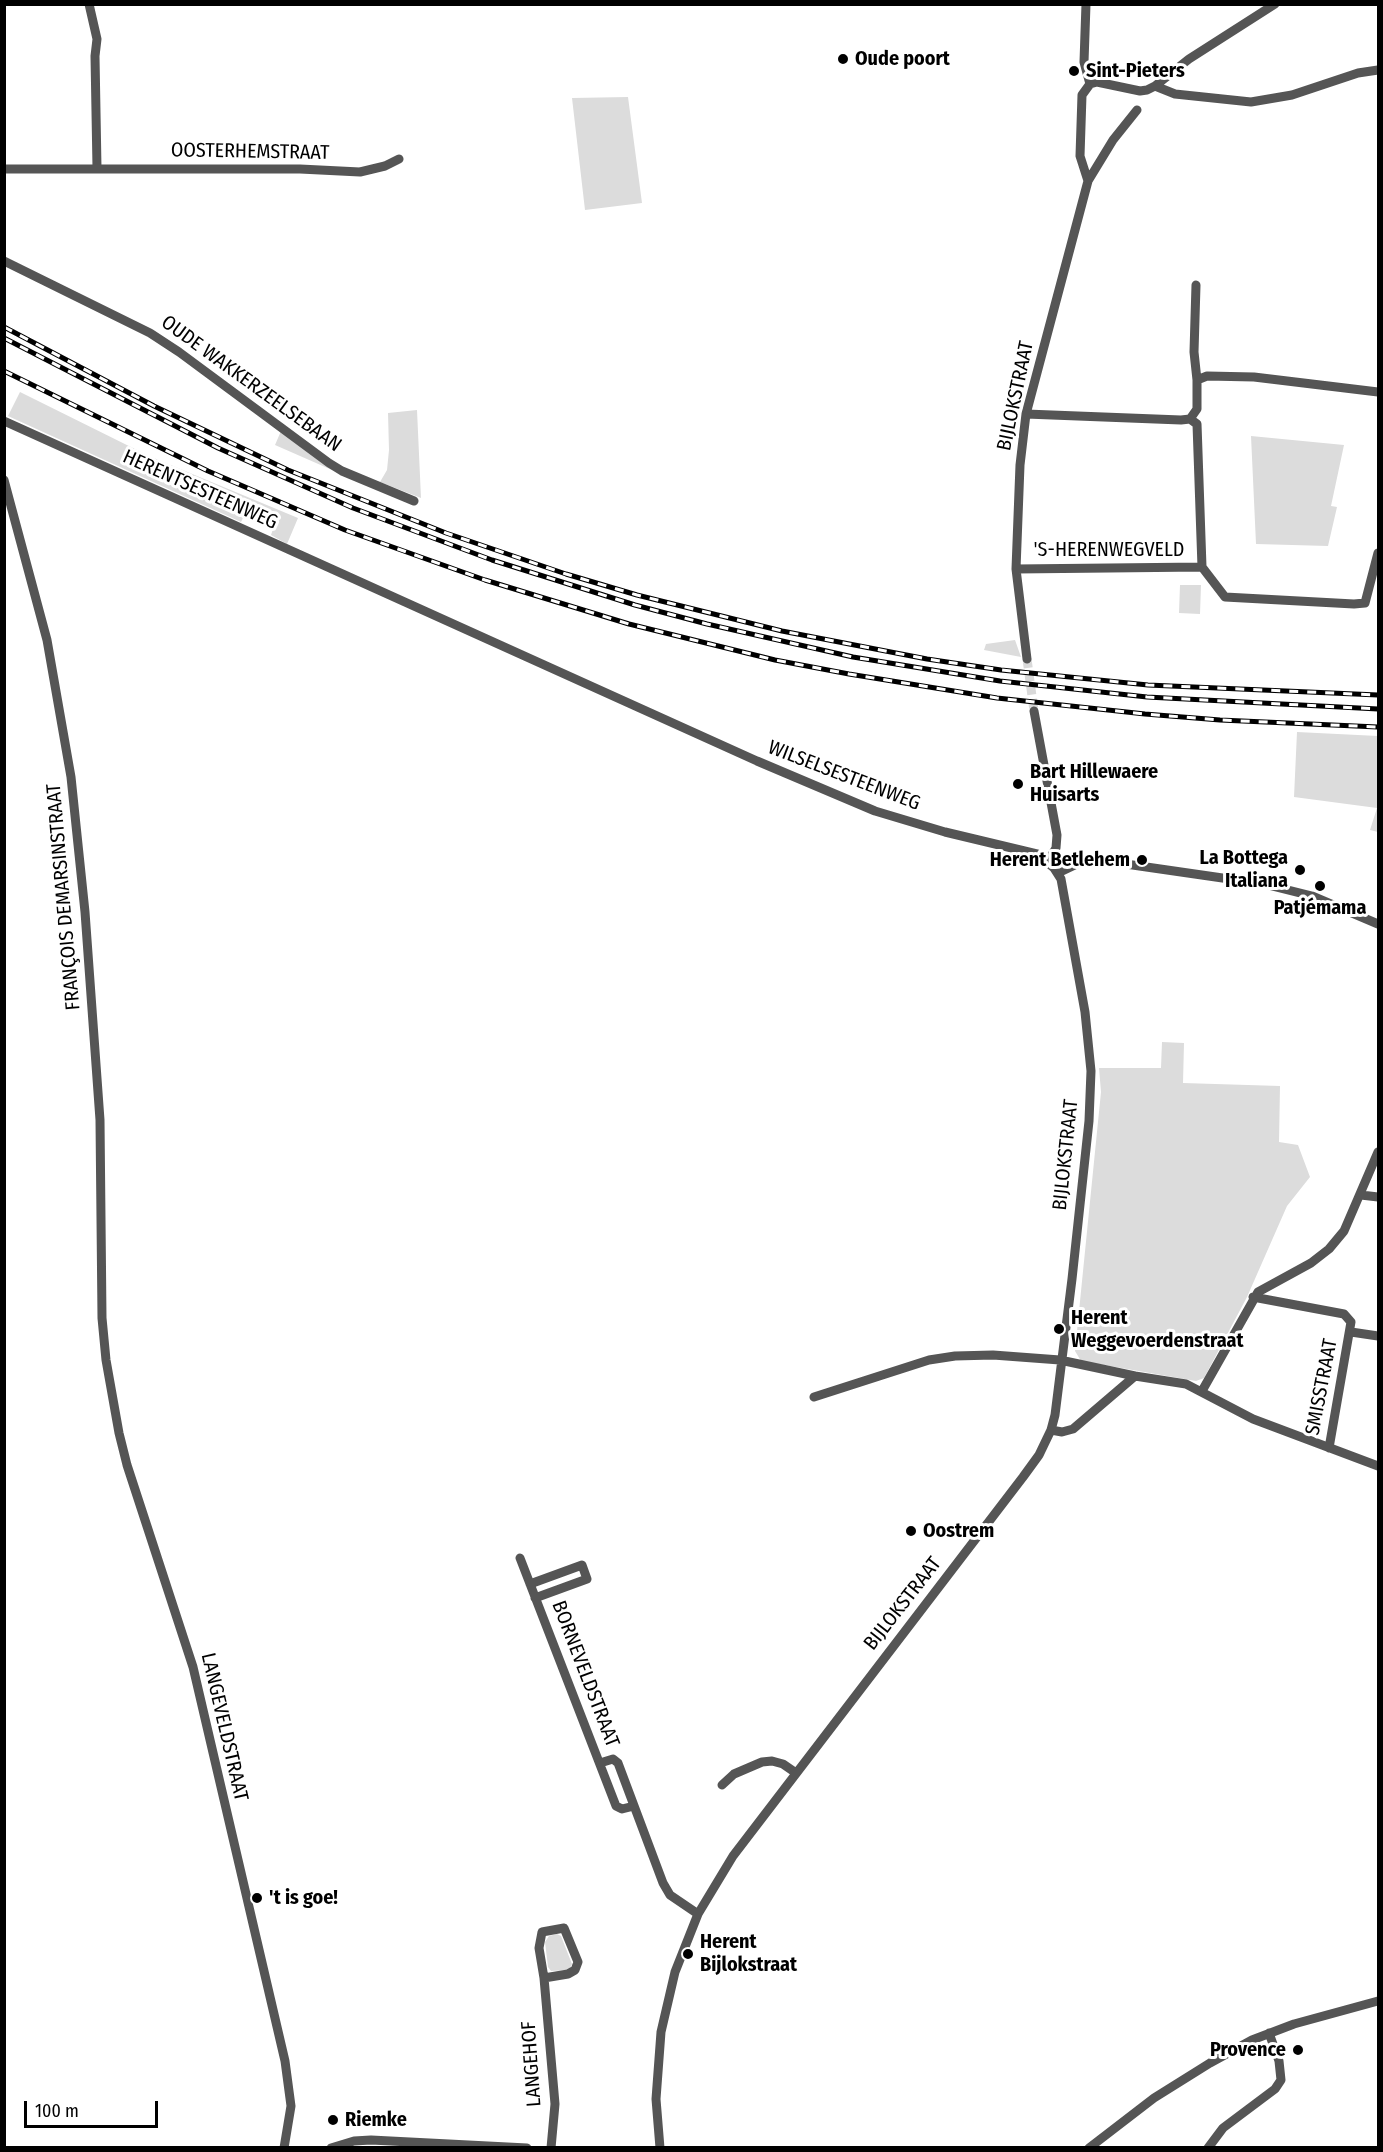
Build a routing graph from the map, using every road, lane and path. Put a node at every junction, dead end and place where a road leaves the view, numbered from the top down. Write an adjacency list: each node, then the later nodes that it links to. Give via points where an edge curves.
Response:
1 (89, 4): 10 (street, via 97,39)
2 (1086, 4): 6 (street, via 1084,62)
3 (1275, 4): 4 (street)
4 (1262, 8): 7 (street)
5 (1378, 70): 7 (street, via 1292,95 1251,102 1175,94)
6 (1090, 84): 7 (street, via 1140,90); 12 (street, via 1082,95 1080,156)
7 (1155, 86)
8 (1137, 110): 12 (street, BIJLOKSTRAAT)
9 (399, 159): 10 (street, OOSTERHEMSTRAAT, via 360,172)
10 (97, 168): 11 (street, OOSTERHEMSTRAAT)
11 (4, 169)
12 (1088, 181): 17 (street, BIJLOKSTRAAT)
13 (4, 261): 21 (street, OUDE WAKKERZEELSEBAAN, via 150,333 328,463)
14 (1196, 285): 15 (street)
15 (1197, 380): 16 (street, via 1207,376 1254,377); 18 (street, via 1197,409)
16 (1378, 392)
17 (1026, 414): 18 (street); 24 (street, BIJLOKSTRAAT)
18 (1190, 419): 23 (street, 'S-HERENWEGVELD, via 1197,424)
19 (4, 421): 25 (street, HERENTSESTEENWEG)
20 (4, 480): 35 (street, FRANÇOIS DEMARSINSTRAAT, via 46,640 71,777 100,1120)
21 (414, 501)
22 (1378, 557): 23 (street, 'S-HERENWEGVELD, via 1365,603 1354,604 1225,597)
23 (1202, 567): 24 (street, 'S-HERENWEGVELD)
24 (1016, 569): 26 (street, BIJLOKSTRAAT)
25 (381, 592): 28 (street, WILSELSESTEENWEG, via 875,811 1028,851)
26 (1028, 659)
27 (1034, 711): 28 (street, via 1057,835 1056,848)
28 (1048, 861): 29 (street, WILSELSESTEENWEG)
29 (1058, 873): 30 (street, via 1098,860 1264,884 1312,896); 38 (street, BIJLOKSTRAAT, via 1083,1003 1091,1071 1089,1121)
30 (1378, 924)
31 (1378, 1152): 32 (street)
32 (1361, 1195): 33 (street); 34 (street, via 1344,1231 1329,1249)
33 (1378, 1197)
34 (1253, 1297): 36 (street, SMISSTRAAT, via 1344,1314 1351,1322); 40 (street)
35 (102, 1318): 56 (street, LANGEVELDSTRAAT, via 118,1433 193,1667 285,2061 291,2106)
36 (1351, 1332): 37 (street, SMISSTRAAT); 43 (street, SMISSTRAAT)
37 (1378, 1336)
38 (1062, 1360): 39 (street); 41 (street, via 955,1356 929,1360); 42 (street, BIJLOKSTRAAT)
39 (1136, 1376): 40 (street, via 1186,1384); 42 (street, via 1073,1429)
40 (1202, 1391): 43 (street, via 1253,1419)
41 (814, 1397)
42 (1051, 1430): 49 (street, BIJLOKSTRAAT, via 1023,1477)
43 (1329, 1448): 44 (street)
44 (1378, 1466)
45 (520, 1558): 46 (street, BORNEVELDSTRAAT)
46 (530, 1584): 47 (street, BORNEVELDSTRAAT); 47 (street, BORNEVELDSTRAAT, via 582,1564 587,1579)
47 (536, 1598): 48 (street, BORNEVELDSTRAAT)
48 (600, 1763): 51 (street, BORNEVELDSTRAAT, via 616,1806); 51 (street, BORNEVELDSTRAAT, via 613,1759 618,1763)
49 (796, 1773): 50 (street, via 777,1762 762,1762 734,1774); 52 (street, BIJLOKSTRAAT, via 733,1856)
50 (722, 1785)
51 (634, 1806): 52 (street, BORNEVELDSTRAAT, via 670,1895)
52 (698, 1914): 60 (street, BIJLOKSTRAAT, via 675,1972 661,2032 656,2099)
53 (544, 1978): 53 (street, LANGEHOF, via 539,1948 543,1932 564,1928 578,1962 575,1970); 59 (street, LANGEHOF, via 555,2104)
54 (1378, 2001): 55 (street)
55 (1269, 2033): 61 (street, via 1163,2092); 62 (street, via 1281,2080 1275,2089 1223,2128)
56 (284, 2148)
57 (331, 2148): 58 (street, via 354,2140)
58 (527, 2148)
59 (551, 2148)
60 (660, 2148)
61 (1089, 2148)
62 (1208, 2148)

